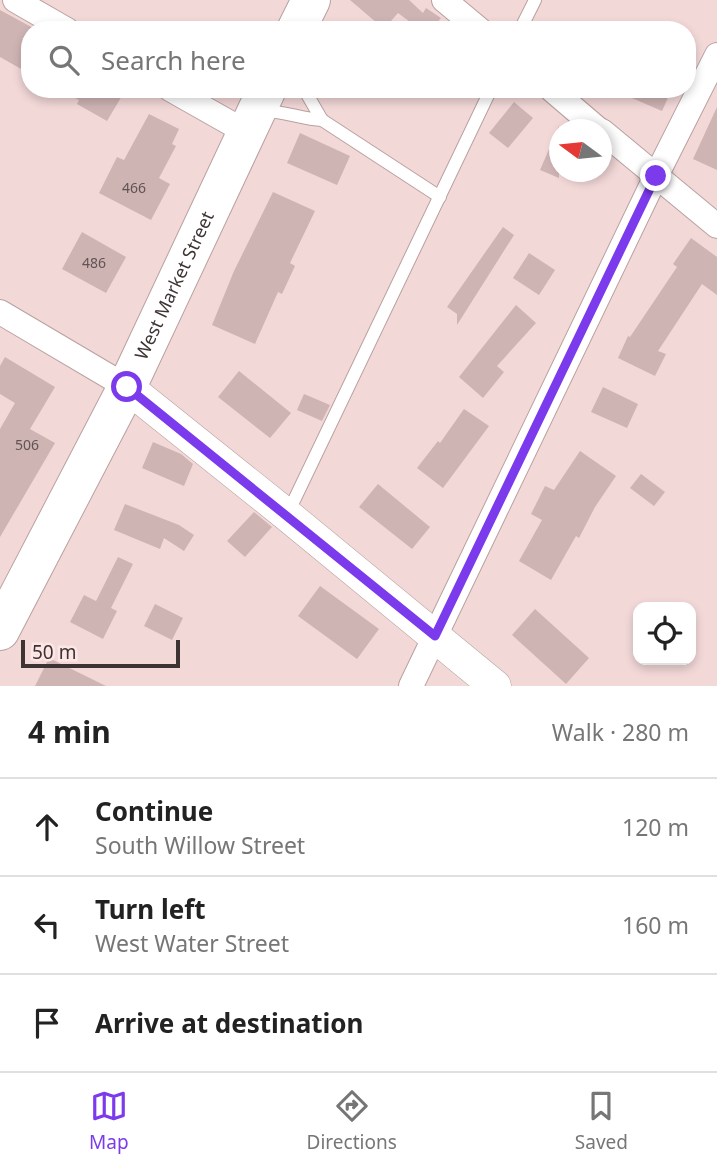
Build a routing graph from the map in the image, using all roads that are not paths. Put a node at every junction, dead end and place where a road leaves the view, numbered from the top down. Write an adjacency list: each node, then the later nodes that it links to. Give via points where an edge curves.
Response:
1 (15, 0): 5 (street)
2 (311, 0): 6 (main road)
3 (444, 0): 7 (street)
4 (535, 0): 8 (lane)
5 (51, 21)
6 (300, 21)
7 (469, 21)
8 (524, 21)
9 (717, 55): 10 (street)
10 (696, 97)
11 (205, 98): 16 (street)
12 (309, 98): 18 (lane)
13 (487, 98): 21 (lane)
14 (562, 98): 17 (street)
15 (695, 98): 20 (street)
16 (256, 111): 18 (lane); 24 (main road, West Market Street)
17 (588, 119)
18 (322, 121): 21 (lane)
19 (612, 139): 20 (street)
20 (656, 176): 22 (street); 27 (street)
21 (440, 197): 25 (lane)
22 (717, 226)
23 (0, 312): 24 (street)
24 (127, 387): 25 (street); 26 (main road, West Market Street)
25 (287, 515): 27 (street)
26 (0, 631)
27 (435, 636): 28 (street); 29 (street)
28 (411, 686)
29 (495, 686)

